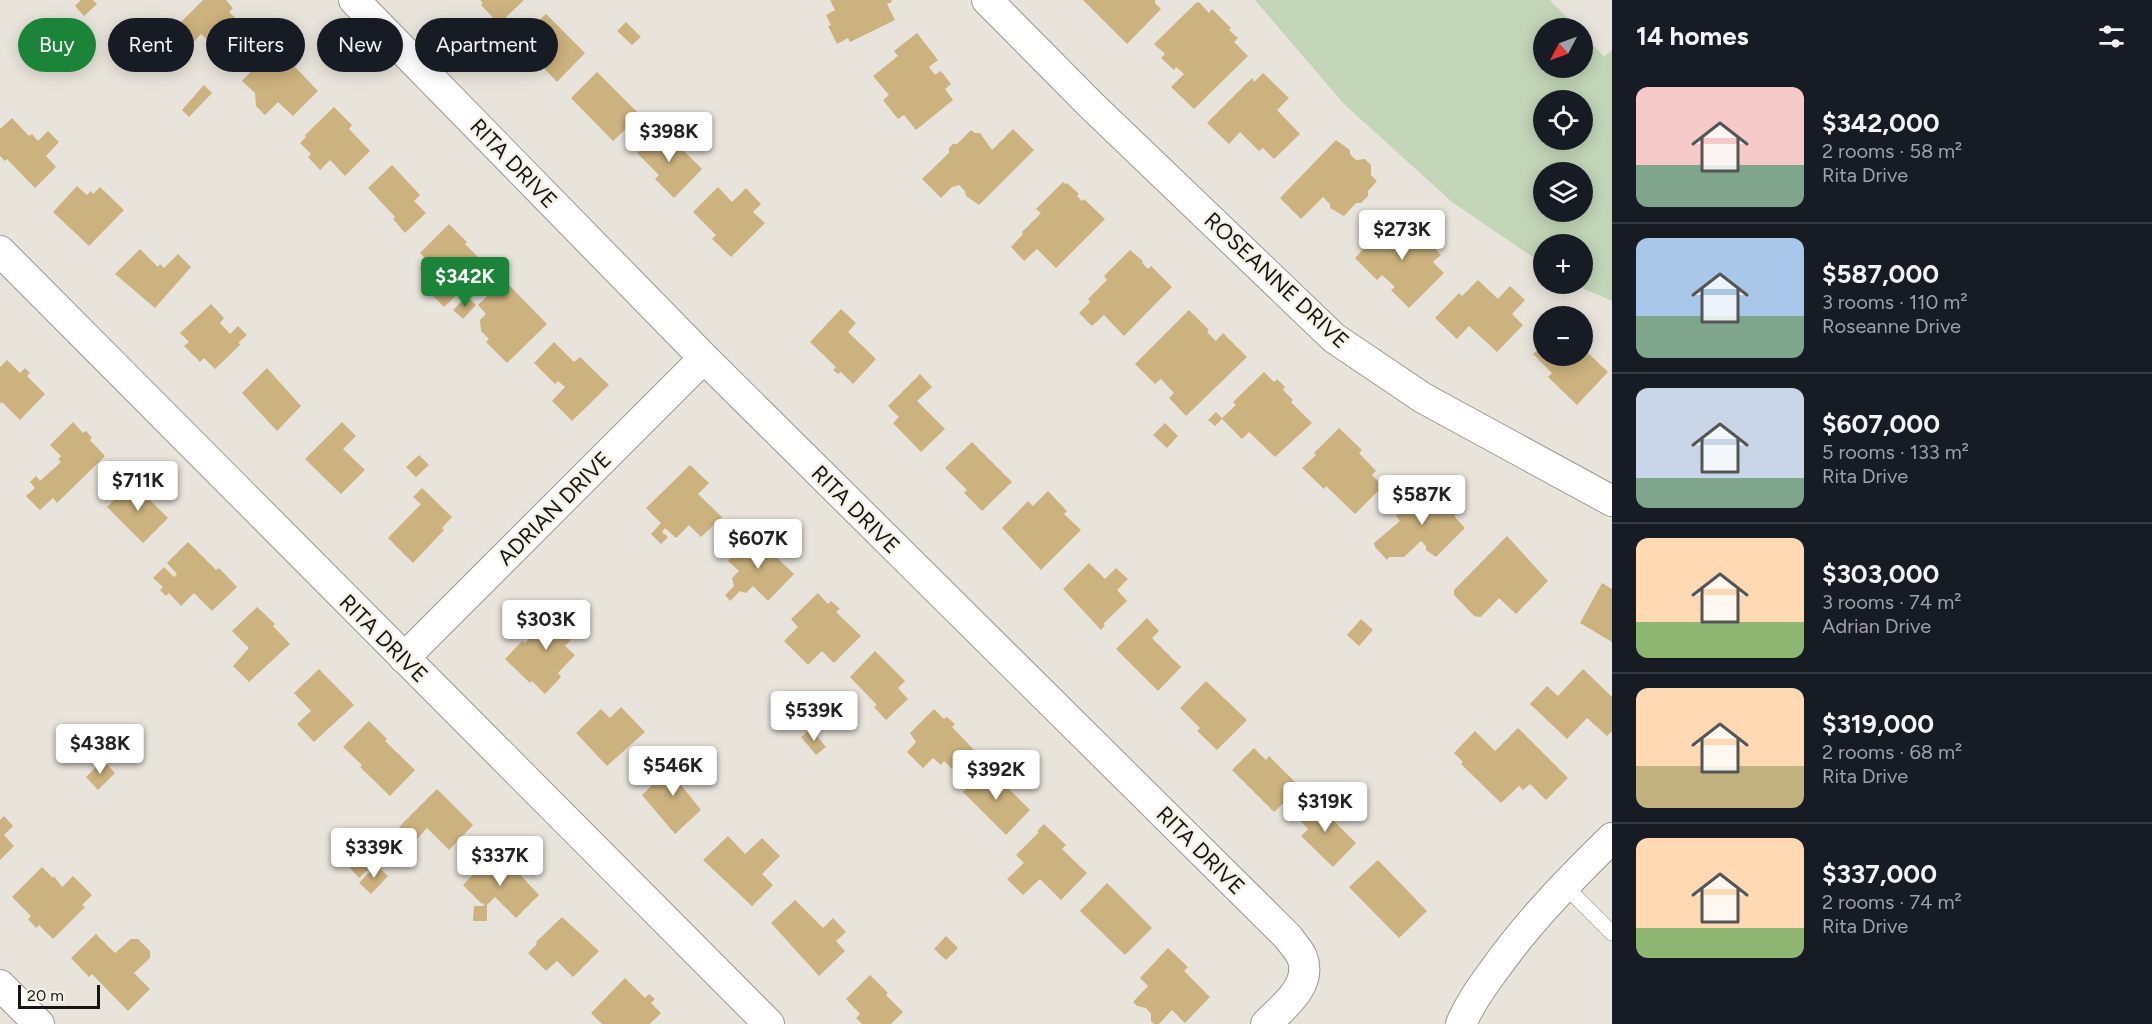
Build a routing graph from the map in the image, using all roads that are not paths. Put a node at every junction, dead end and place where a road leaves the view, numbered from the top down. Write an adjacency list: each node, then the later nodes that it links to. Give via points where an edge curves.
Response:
1 (354, 0): 4 (street, RITA DRIVE)
2 (987, 0): 5 (street, ROSEANNE DRIVE, via 1335,338 1423,398)
3 (0, 251): 6 (street, RITA DRIVE)
4 (704, 358): 6 (street, ADRIAN DRIVE); 13 (street, RITA DRIVE, via 1288,937 1302,957 1304,978 1293,997)
5 (1612, 501)
6 (404, 658): 12 (street, RITA DRIVE)
7 (1612, 838): 8 (street)
8 (1564, 885): 9 (lane); 14 (street, via 1516,938)
9 (1612, 933)
10 (0, 985): 11 (street)
11 (39, 1024)
12 (769, 1024)
13 (1266, 1024)
14 (1461, 1024)

